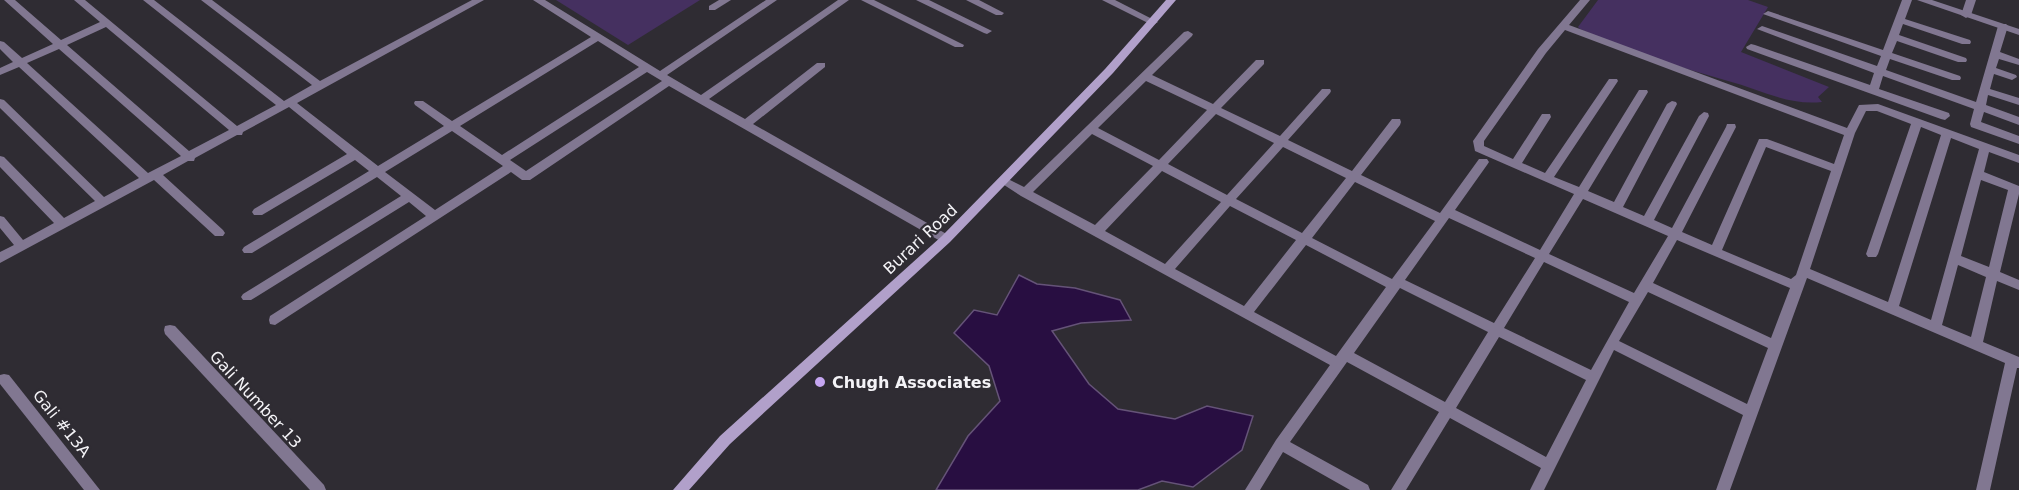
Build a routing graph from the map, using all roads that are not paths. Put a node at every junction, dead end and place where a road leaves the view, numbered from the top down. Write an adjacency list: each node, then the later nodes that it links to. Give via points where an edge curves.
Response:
1 (9, 0): 36 (street)
2 (79, 0): 25 (street)
3 (148, 0): 63 (street)
4 (206, 0): 55 (street)
5 (479, 0): 55 (street)
6 (538, 0): 33 (street)
7 (726, 0): 19 (street)
8 (772, 0): 52 (street)
9 (844, 0): 60 (street)
10 (866, 0): 37 (street)
11 (921, 0): 29 (street)
12 (971, 0): 20 (street)
13 (1107, 0): 24 (street)
14 (1171, 0): 24 (main road, Burari Road)
15 (1585, 0): 26 (street)
16 (1907, 0): 23 (street)
17 (1922, 0): 22 (street)
18 (1971, 0): 22 (street)
19 (712, 8)
20 (999, 13)
21 (1768, 14): 39 (street)
22 (1966, 15): 27 (street)
23 (1899, 20): 32 (street); 34 (street)
24 (1153, 22): 98 (main road, Burari Road)
25 (107, 23): 36 (street); 78 (street)
26 (1564, 26): 79 (street); 91 (street, via 1478,141 1479,148)
27 (2003, 26): 30 (street); 40 (street)
28 (1762, 29): 49 (street)
29 (987, 31)
30 (2019, 32)
31 (1188, 34): 50 (street)
32 (1893, 36): 39 (street); 41 (street)
33 (598, 37): 46 (street); 75 (street)
34 (1966, 42)
35 (0, 44): 44 (street)
36 (60, 45): 44 (street); 85 (street)
37 (959, 45)
38 (1751, 47): 56 (street)
39 (1886, 54): 49 (street); 53 (street)
40 (1995, 54): 43 (street); 47 (street)
41 (1962, 60)
42 (1260, 62): 67 (street)
43 (2017, 62)
44 (21, 63): 48 (street); 96 (street)
45 (821, 65): 74 (street)
46 (647, 67): 52 (street); 89 (street)
47 (1990, 69): 51 (street); 57 (street)
48 (0, 72)
49 (1880, 72): 56 (street); 66 (street)
50 (1145, 76): 67 (street); 77 (street)
51 (2012, 77)
52 (665, 78): 60 (street); 89 (street, via 530,176)
53 (1956, 78)
54 (1613, 81): 97 (street)
55 (320, 86): 63 (street)
56 (1873, 90): 69 (street)
57 (1984, 90): 62 (street); 66 (street)
58 (1326, 91): 82 (street)
59 (1643, 92): 101 (street)
60 (702, 99): 74 (street)
61 (0, 102): 104 (street)
62 (2019, 102)
63 (287, 104): 78 (street); 84 (street)
64 (419, 104): 75 (street)
65 (1672, 104): 105 (street)
66 (1980, 107): 71 (street); 81 (street, via 1975,124)
67 (1213, 110): 82 (street); 90 (street)
68 (1704, 116): 110 (street)
69 (1945, 116)
70 (1546, 117): 91 (street)
71 (2019, 121)
72 (1396, 122): 95 (street)
73 (1917, 123): 79 (street, via 1868,105 1860,110); 80 (street); 120 (street)
74 (746, 124): 116 (street)
75 (451, 126): 89 (street); 93 (street)
76 (1731, 127): 114 (street)
77 (1090, 129): 90 (street); 100 (street)
78 (238, 132): 85 (street)
79 (1850, 133): 92 (street)
80 (1947, 134): 83 (street); 132 (street)
81 (2019, 140)
82 (1282, 141): 95 (street); 103 (street)
83 (1984, 147): 86 (street); 94 (street)
84 (354, 155): 93 (street); 106 (street)
85 (190, 158): 96 (street)
86 (2019, 159)
87 (0, 160): 111 (street)
88 (1483, 162): 107 (street)
89 (505, 164): 108 (street)
90 (1160, 165): 103 (street); 112 (street)
91 (1515, 165): 97 (street)
92 (1839, 170): 119 (street, via 1763,142); 126 (street)
93 (376, 172): 102 (street); 118 (street)
94 (1977, 174): 99 (street); 123 (street)
95 (1354, 176): 107 (street); 115 (street)
96 (152, 178): 104 (street); 113 (street)
97 (1547, 180): 101 (street)
98 (1004, 181): 100 (street); 116 (main road, Burari Road)
99 (2016, 189): 125 (street)
100 (1025, 193): 112 (street)
101 (1580, 193): 105 (street); 121 (street)
102 (408, 197): 108 (street); 130 (street)
103 (1230, 200): 115 (street); 124 (street)
104 (104, 203): 111 (street)
105 (1616, 209): 110 (street)
106 (258, 212)
107 (1445, 215): 121 (street); 127 (street)
108 (434, 216): 134 (street)
109 (0, 220): 117 (street)
110 (1647, 222): 114 (street)
111 (63, 225): 117 (street)
112 (1096, 232): 124 (street)
113 (219, 233)
114 (1675, 234): 119 (street); 128 (street)
115 (1305, 237): 127 (street); 133 (street)
116 (946, 239): 152 (main road, Burari Road, via 725,440)
117 (22, 247): 122 (street)
118 (248, 250)
119 (1715, 251): 126 (street, via 1793,284)
120 (1872, 254)
121 (1541, 257): 131 (street); 137 (street)
122 (0, 258)
123 (1954, 258): 125 (street); 135 (street)
124 (1167, 270): 133 (street)
125 (1993, 274): 129 (street); 139 (street)
126 (1801, 276): 132 (street); 140 (street)
127 (1396, 284): 137 (street); 141 (street)
128 (1645, 285): 131 (street); 140 (street)
129 (2019, 285)
130 (248, 297)
131 (1636, 300): 138 (street)
132 (1892, 309): 135 (street)
133 (1246, 313): 141 (street)
134 (275, 320)
135 (1935, 327): 139 (street)
136 (170, 330): 151 (street, Gali Number 13)
137 (1496, 331): 143 (street); 145 (street)
138 (1611, 343): 143 (street); 146 (street)
139 (1976, 344): 142 (street)
140 (1776, 347): 146 (street)
141 (1342, 359): 145 (street); 147 (street)
142 (2016, 361): 157 (street)
143 (1595, 378): 148 (street)
144 (4, 379): 150 (street, Gali #13A)
145 (1446, 411): 148 (street); 155 (street)
146 (1752, 412): 156 (street)
147 (1281, 444): 153 (street); 154 (street)
148 (1550, 466): 149 (street)
149 (1541, 489)
150 (93, 490)
151 (319, 490)
152 (680, 490)
153 (1252, 490)
154 (1363, 490)
155 (1398, 490)
156 (1723, 490)
157 (1983, 490)

